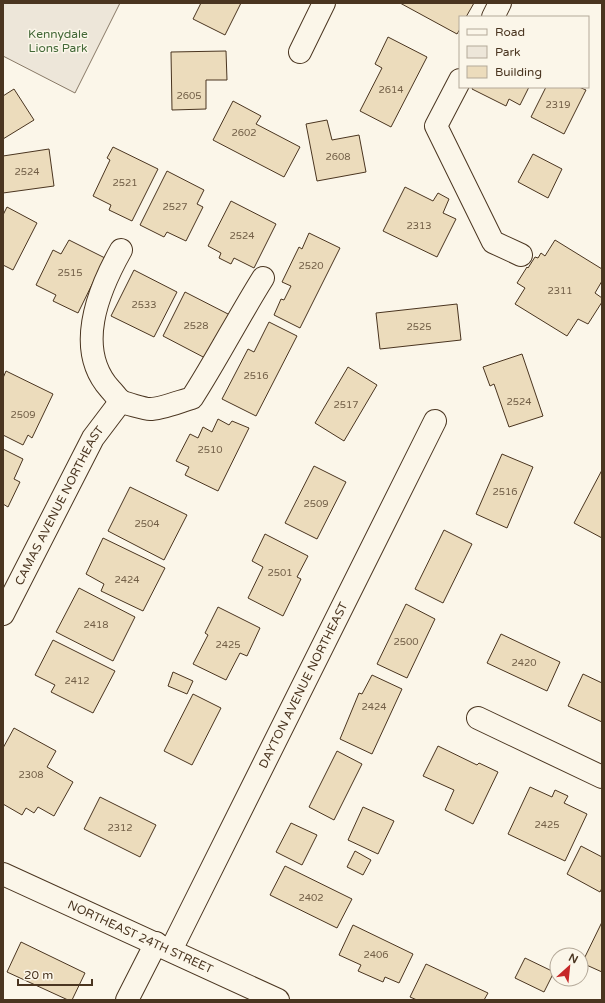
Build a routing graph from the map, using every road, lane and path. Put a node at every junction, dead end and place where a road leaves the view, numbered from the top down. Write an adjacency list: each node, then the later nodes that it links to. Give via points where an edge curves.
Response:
1 (324, 3): 4 (street)
2 (500, 3): 3 (street)
3 (494, 16)
4 (300, 52)
5 (459, 82): 7 (street, via 436,126 493,242)
6 (121, 250): 9 (street, via 111,268 94,315 91,341 94,364 104,382)
7 (522, 255)
8 (263, 278): 9 (street, via 192,398 150,409)
9 (121, 401): 11 (street, CAMAS AVENUE NORTHEAST, via 93,438)
10 (435, 421): 15 (street, DAYTON AVENUE NORTHEAST)
11 (3, 614)
12 (478, 718): 13 (street)
13 (602, 777)
14 (3, 874): 15 (street, NORTHEAST 24TH STREET)
15 (163, 946): 16 (street, DAYTON AVENUE NORTHEAST); 17 (street, NORTHEAST 24TH STREET)
16 (127, 1000)
17 (278, 1000)

